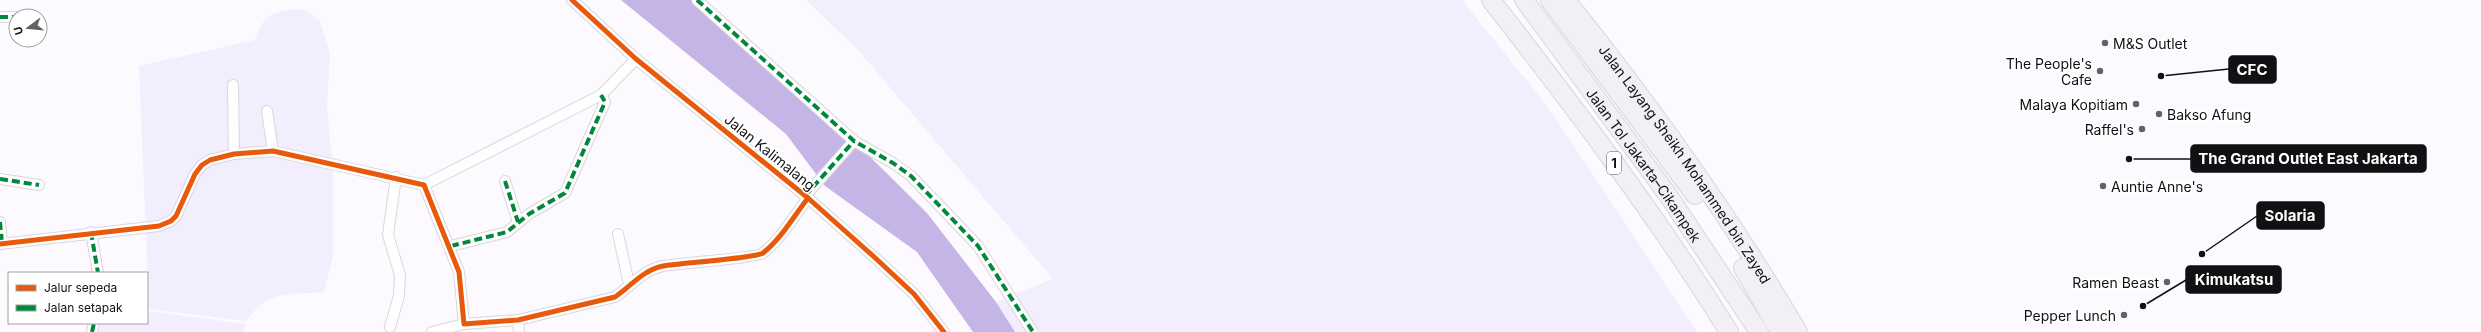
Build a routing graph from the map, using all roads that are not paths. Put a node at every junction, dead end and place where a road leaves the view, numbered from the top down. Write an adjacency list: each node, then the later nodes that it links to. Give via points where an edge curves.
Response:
1 (572, 0): 7 (street, Jalan Kalimalang)
2 (697, 0): 11 (street)
3 (1491, 0): 35 (highway, 1, via 1563,93 1682,256)
4 (1524, 0): 36 (highway, Jalan Tol Jakarta–Cikampek / 1, via 1673,201)
5 (1550, 0): 37 (highway, Jalan Tol Jakarta–Cikampek, via 1610,78 1710,217 1755,285)
6 (1566, 0): 38 (highway, Jalan Layang Sheikh Mohammed bin Zayed, via 1687,161)
7 (636, 59): 9 (street); 19 (street, Jalan Kalimalang)
8 (233, 85): 13 (street)
9 (601, 94): 17 (street); 21 (street, via 605,102 565,193)
10 (267, 111): 12 (street)
11 (852, 144): 19 (street); 34 (street, via 893,163 911,176 971,237 986,256)
12 (273, 151): 13 (street); 14 (street)
13 (234, 154): 22 (street, via 210,160 202,165 171,221 159,226)
14 (396, 177): 17 (street); 30 (street, via 388,235 400,275 399,296)
15 (0, 179): 18 (street)
16 (506, 181): 21 (street)
17 (424, 184): 25 (street)
18 (39, 185)
19 (808, 195): 27 (street, via 763,253 752,257 663,266); 33 (street, Jalan Kalimalang, via 914,294)
20 (0, 222): 24 (street)
21 (518, 222): 25 (street, via 507,232)
22 (91, 232): 24 (street); 26 (street)
23 (618, 234): 27 (street)
24 (1, 244)
25 (451, 246): 29 (street, via 460,272)
26 (98, 272)
27 (629, 284): 28 (street, via 615,297)
28 (518, 320): 29 (street); 32 (street)
29 (464, 324): 31 (street)
30 (390, 327)
31 (432, 332)
32 (520, 332)
33 (944, 332)
34 (1034, 332)
35 (1729, 332)
36 (1759, 332)
37 (1780, 332)
38 (1798, 332)

